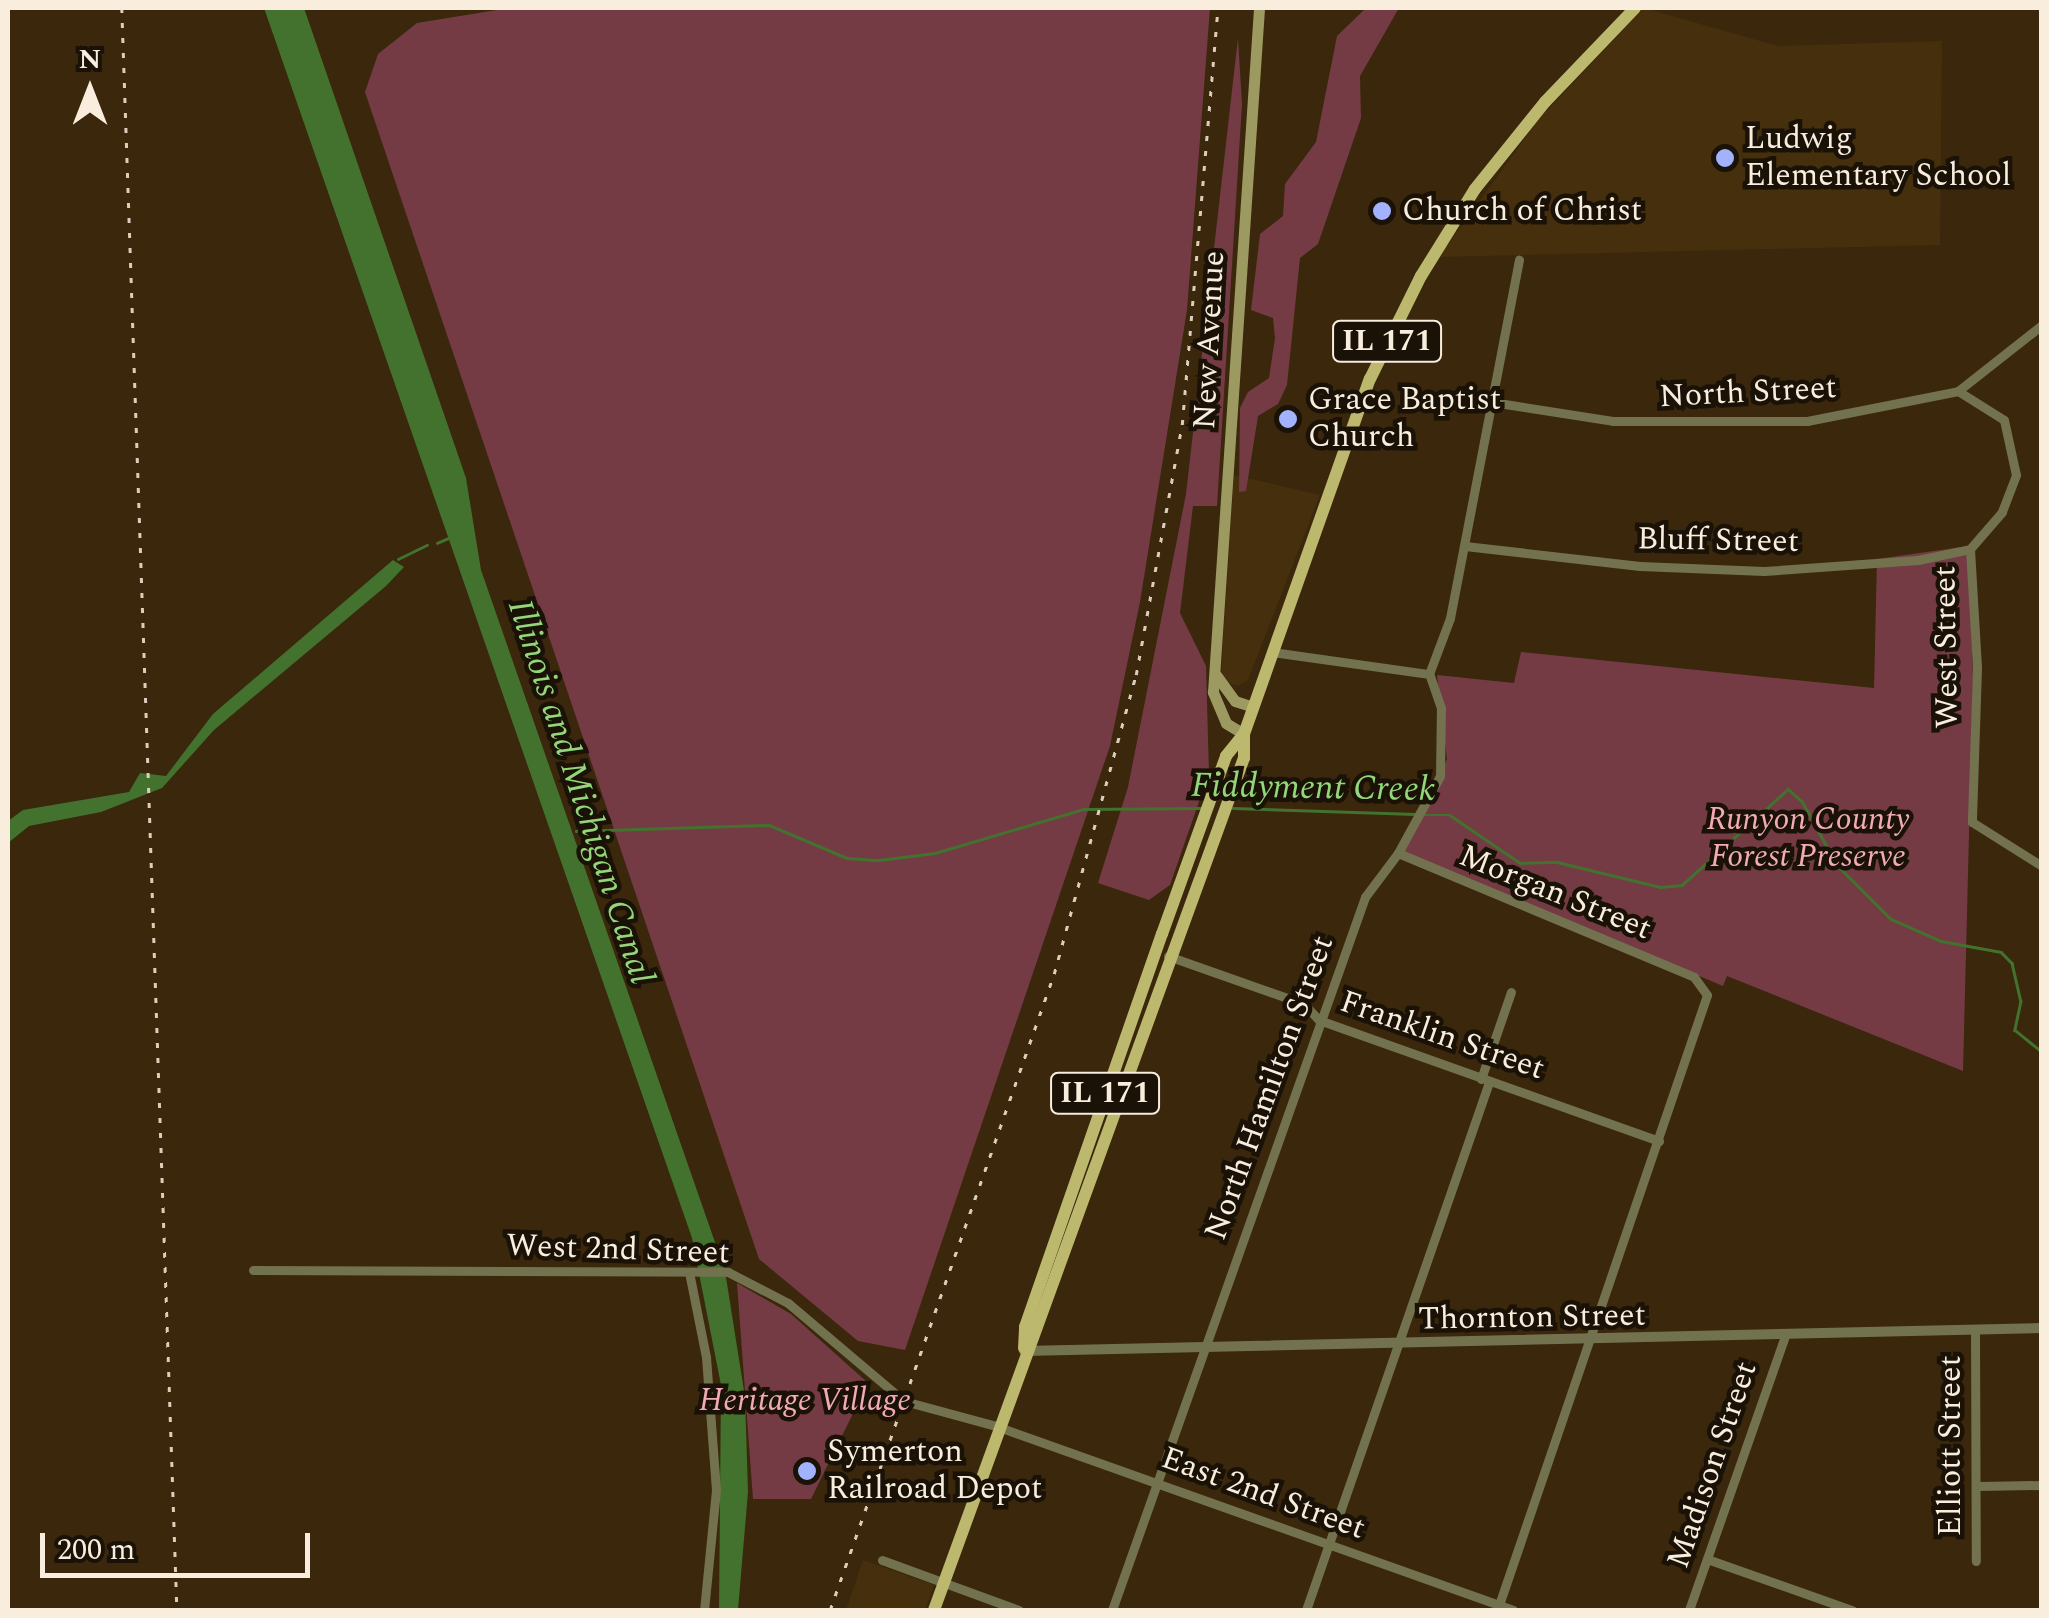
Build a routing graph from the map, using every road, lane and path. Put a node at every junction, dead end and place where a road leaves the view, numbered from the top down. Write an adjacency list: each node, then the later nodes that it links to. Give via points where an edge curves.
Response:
1 (1259, 8): 11 (main road, New Avenue)
2 (1635, 8): 9 (main road, IL 171, via 1504,152 1421,276 1364,394)
3 (1518, 260): 6 (street)
4 (2042, 324): 5 (street, North Street)
5 (1958, 391): 6 (street, North Street, via 1807,421 1706,424 1613,422); 8 (street, West Street, via 2004,420 2016,474 2005,507)
6 (1492, 402): 7 (street)
7 (1465, 546): 8 (street, Bluff Street, via 1640,566 1764,571 1918,560); 10 (street, via 1450,618)
8 (1970, 549): 15 (street, West Street, via 1977,668 1972,822)
9 (1272, 652): 10 (street); 12 (main road, IL 171)
10 (1429, 674): 14 (street, North Hamilton Street, via 1439,690 1444,752 1428,800)
11 (1216, 675): 12 (main road, via 1235,700); 13 (main road, New Avenue, via 1216,709)
12 (1253, 708): 13 (main road, IL 171)
13 (1244, 734): 16 (main road, IL 171, via 1218,775); 17 (main road, IL 171, via 1237,776)
14 (1398, 853): 19 (street, North Hamilton Street, via 1364,897); 21 (street, Morgan Street, via 1694,977 1707,994 1705,1017)
15 (2042, 866)
16 (1155, 952): 17 (street, Franklin Street); 30 (main road, IL 171, via 1024,1327)
17 (1172, 958): 19 (street, Franklin Street, via 1304,1004); 30 (main road, IL 171, via 1039,1330)
18 (1511, 992): 20 (street)
19 (1319, 1020): 20 (street, Franklin Street); 29 (street, North Hamilton Street)
20 (1485, 1081): 21 (street, Franklin Street); 28 (street)
21 (1659, 1141): 27 (street)
22 (253, 1270): 23 (street, West 2nd Street)
23 (689, 1272): 31 (street, West 2nd Street, via 728,1272 788,1304 904,1401); 41 (street, via 706,1357 716,1490)
24 (2042, 1328): 25 (street, Thornton Street)
25 (1975, 1330): 26 (street, Thornton Street); 34 (street, Elliott Street)
26 (1785, 1336): 27 (street, Thornton Street); 36 (street, Madison Street)
27 (1594, 1341): 28 (street, Thornton Street); 40 (street)
28 (1398, 1346): 29 (street, Thornton Street); 35 (street)
29 (1204, 1348): 30 (street, Thornton Street); 32 (street, North Hamilton Street)
30 (1024, 1350): 31 (main road, IL 171)
31 (996, 1426): 32 (street, East 2nd Street); 39 (main road, IL 171)
32 (1158, 1484): 35 (street, East 2nd Street); 44 (street, North Hamilton Street)
33 (2042, 1485): 34 (street)
34 (1977, 1486): 38 (street, Elliott Street)
35 (1330, 1545): 40 (street, East 2nd Street); 45 (street)
36 (1708, 1559): 47 (street, Madison Street); 48 (street)
37 (882, 1560): 39 (street)
38 (1976, 1561)
39 (943, 1584): 42 (main road, IL 171); 43 (street)
40 (1498, 1608): 46 (street, East 2nd Street)
41 (704, 1610)
42 (934, 1610)
43 (1020, 1610)
44 (1112, 1610)
45 (1306, 1610)
46 (1513, 1610)
47 (1689, 1610)
48 (1852, 1610)

